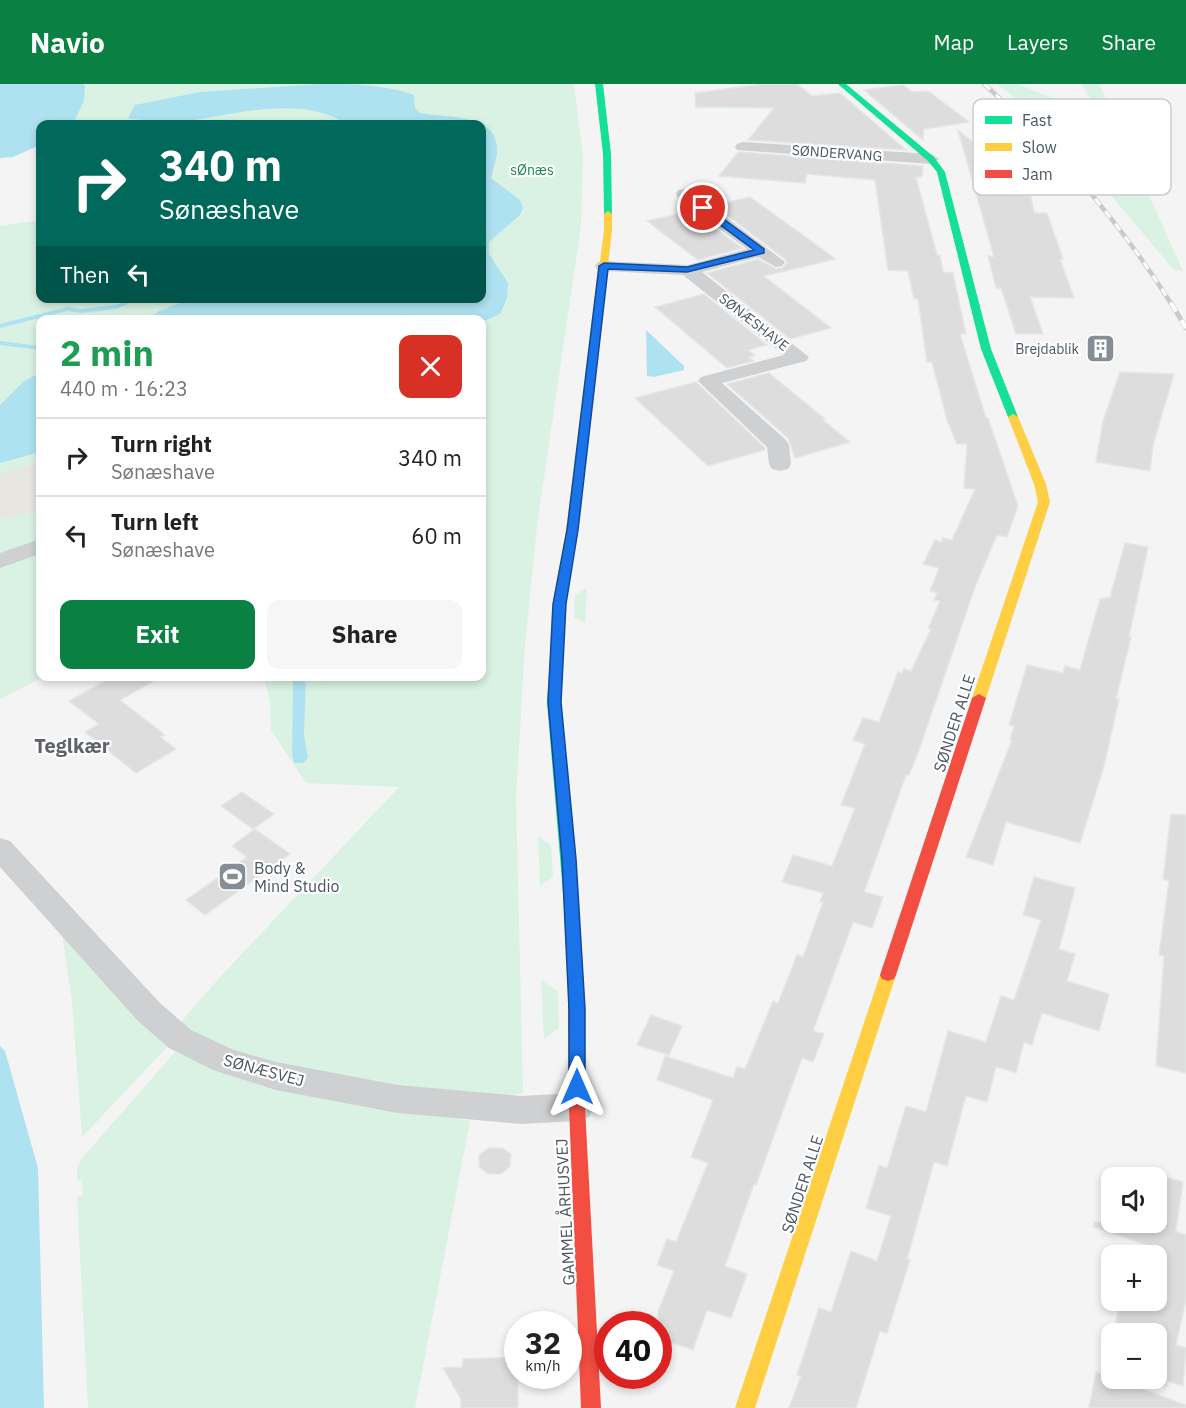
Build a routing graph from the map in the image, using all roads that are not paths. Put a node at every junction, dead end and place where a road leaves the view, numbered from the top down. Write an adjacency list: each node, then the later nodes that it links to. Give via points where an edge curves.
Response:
1 (599, 84): 8 (street, GAMMEL ÅRHUSVEJ, via 607,154 608,230)
2 (842, 84): 4 (street, SØNDER ALLE)
3 (743, 147): 4 (street, SØNDERVANG)
4 (931, 159): 16 (street, SØNDER ALLE, via 941,172 986,349 1044,502)
5 (684, 194): 6 (street)
6 (761, 251): 7 (street); 9 (street)
7 (776, 262)
8 (604, 266): 9 (street); 14 (street, GAMMEL ÅRHUSVEJ, via 560,604 554,702 574,944)
9 (687, 270): 10 (street, SØNÆSHAVE, via 799,357 708,381 778,444)
10 (780, 464)
11 (36, 548): 12 (street)
12 (0, 561)
13 (0, 848): 14 (street, SØNÆSVEJ, via 148,1012 180,1040 225,1061 276,1076 398,1099 521,1110)
14 (577, 1107): 15 (street, GAMMEL ÅRHUSVEJ)
15 (591, 1408)
16 (745, 1408)

